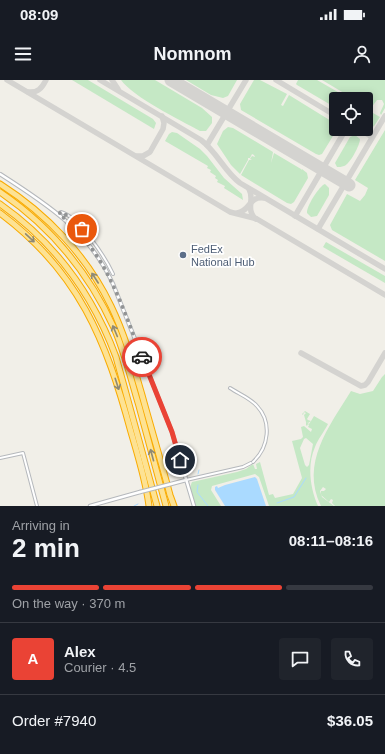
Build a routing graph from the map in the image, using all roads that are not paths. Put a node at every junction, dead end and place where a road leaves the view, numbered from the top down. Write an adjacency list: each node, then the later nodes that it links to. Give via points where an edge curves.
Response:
1 (0, 174): 6 (street)
2 (0, 184): 16 (highway, one-way to 2, via 130,351 107,299 88,267 64,237 29,204)
3 (0, 192): 15 (highway, one-way to 3, via 126,362 105,311 85,276 53,236)
4 (0, 204): 14 (highway, via 31,228 58,256 76,279 108,335)
5 (0, 213): 13 (highway, one-way to 13, via 26,234 52,261 89,314 117,382)
6 (59, 214): 7 (street, via 61,212 67,215 89,236); 10 (street, via 87,242 108,275 170,427)
7 (113, 274)
8 (230, 388): 10 (street, via 256,405 261,412 266,420 266,442 260,454 243,467)
9 (0, 458): 11 (street, via 23,453)
10 (186, 480): 12 (street, bridge); 17 (street)
11 (37, 506)
12 (90, 506)
13 (149, 506)
14 (158, 506)
15 (166, 506)
16 (174, 506)
17 (194, 506)

